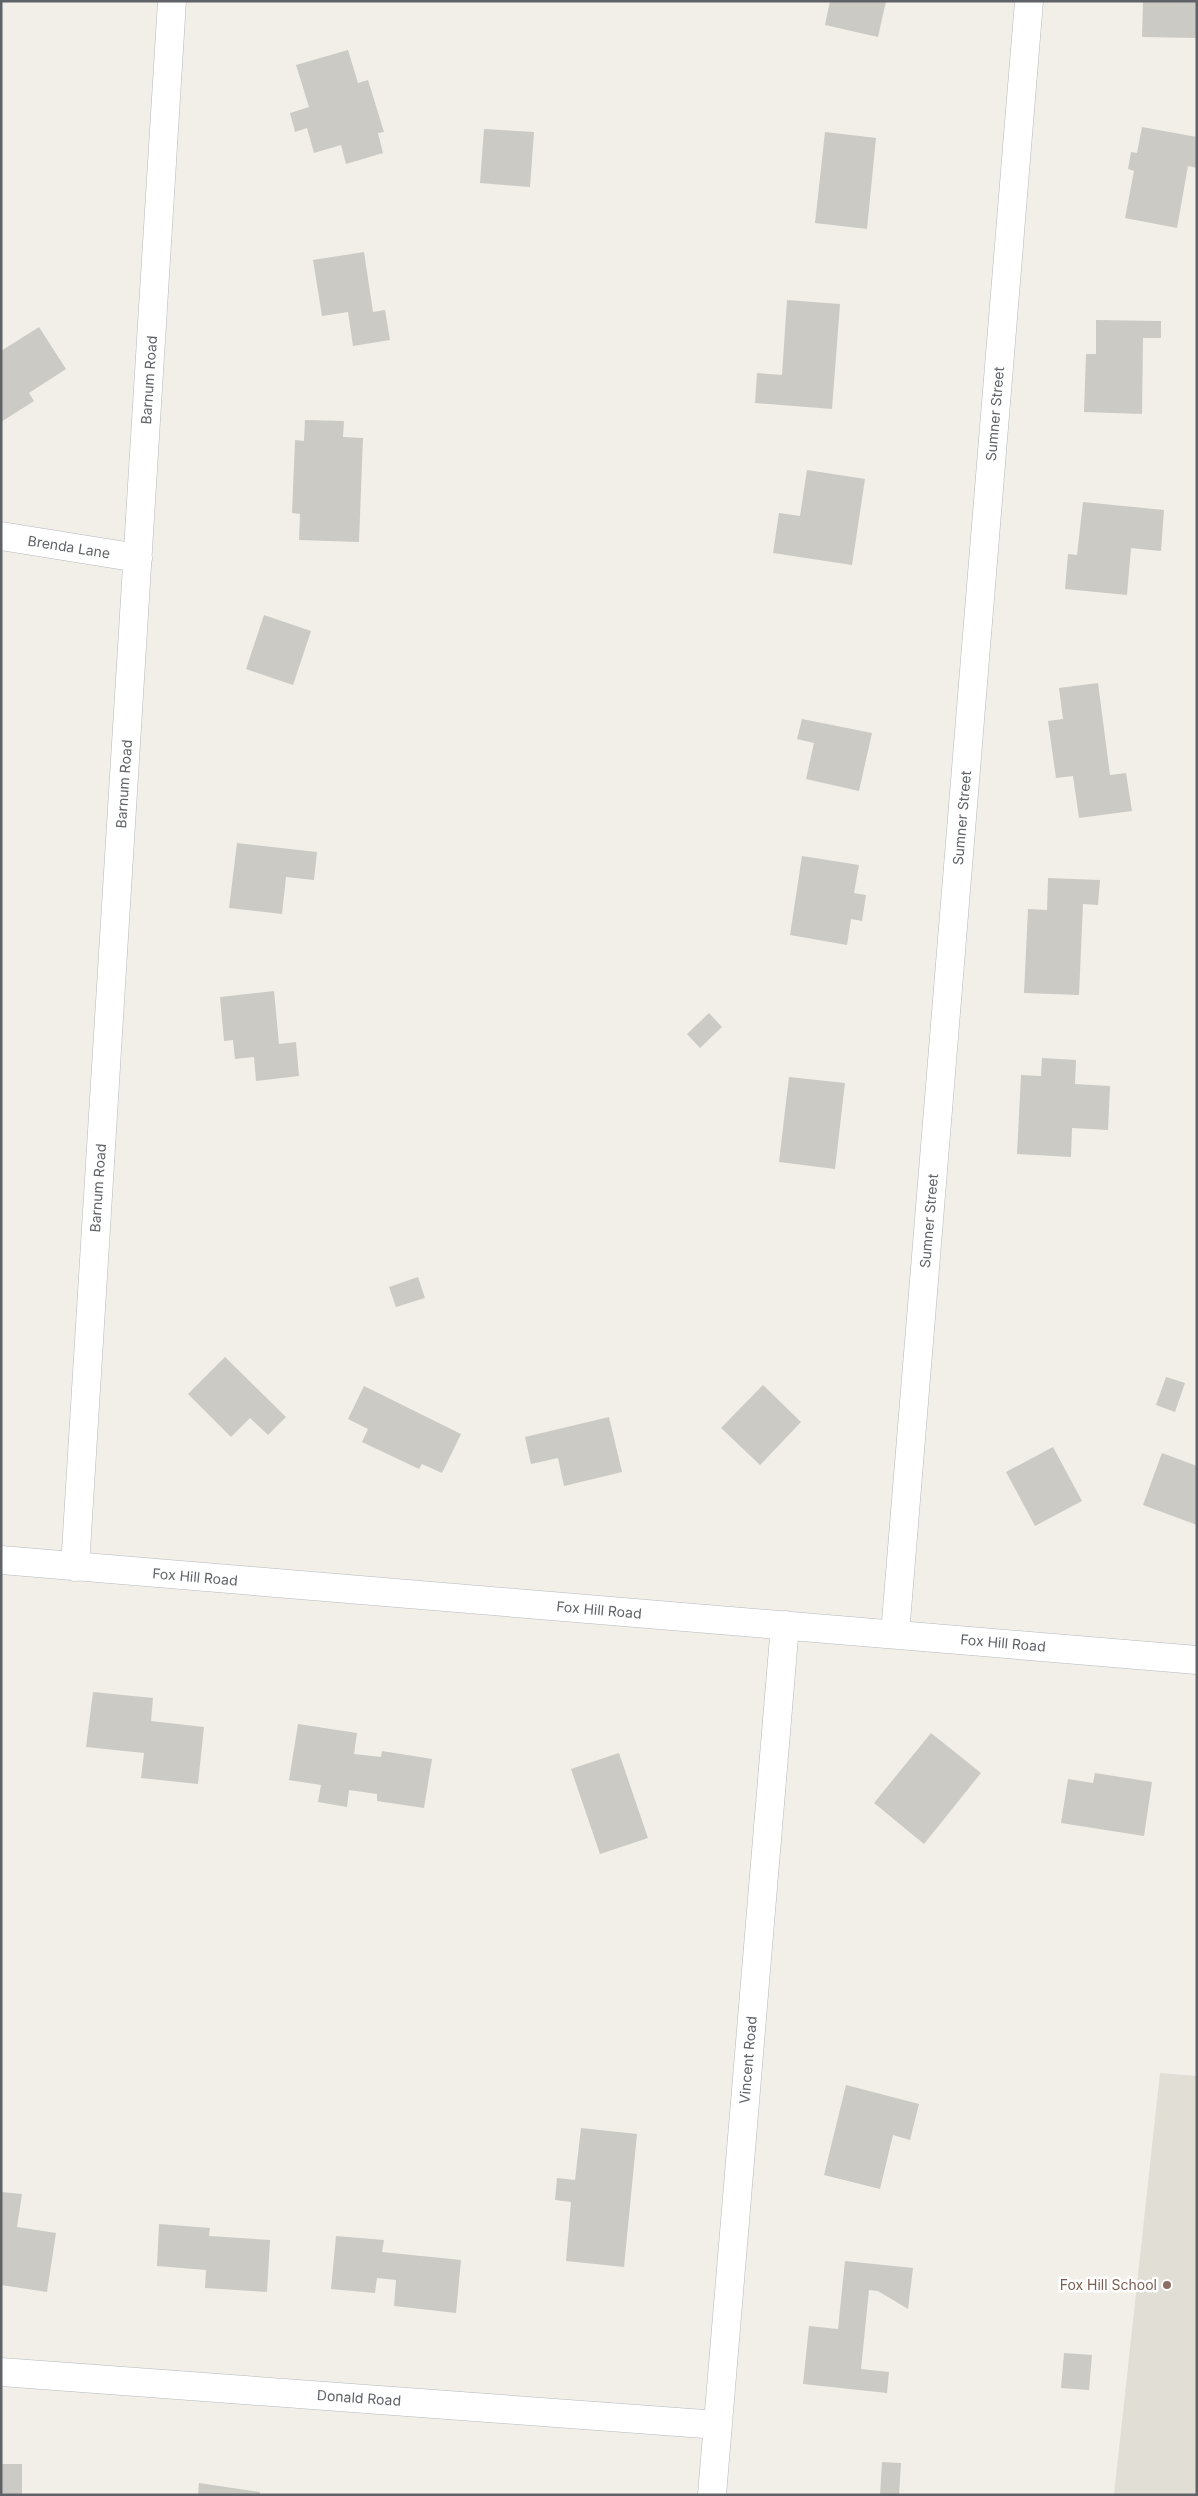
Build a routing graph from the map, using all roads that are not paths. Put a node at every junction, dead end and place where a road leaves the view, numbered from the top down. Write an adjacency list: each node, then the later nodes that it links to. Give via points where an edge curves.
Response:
1 (172, 1): 4 (street, Barnum Road)
2 (1029, 1): 8 (street, Sumner Street)
3 (1, 536): 4 (street, Brenda Lane)
4 (138, 558): 6 (street, Barnum Road)
5 (1, 1560): 6 (street, Fox Hill Road)
6 (75, 1567): 7 (street, Fox Hill Road)
7 (785, 1625): 8 (street, Fox Hill Road); 11 (street, Vincent Road)
8 (895, 1634): 9 (street, Fox Hill Road)
9 (1197, 1660)
10 (1, 2372): 11 (street, Donald Road)
11 (718, 2425): 12 (street, Vincent Road)
12 (712, 2495)

